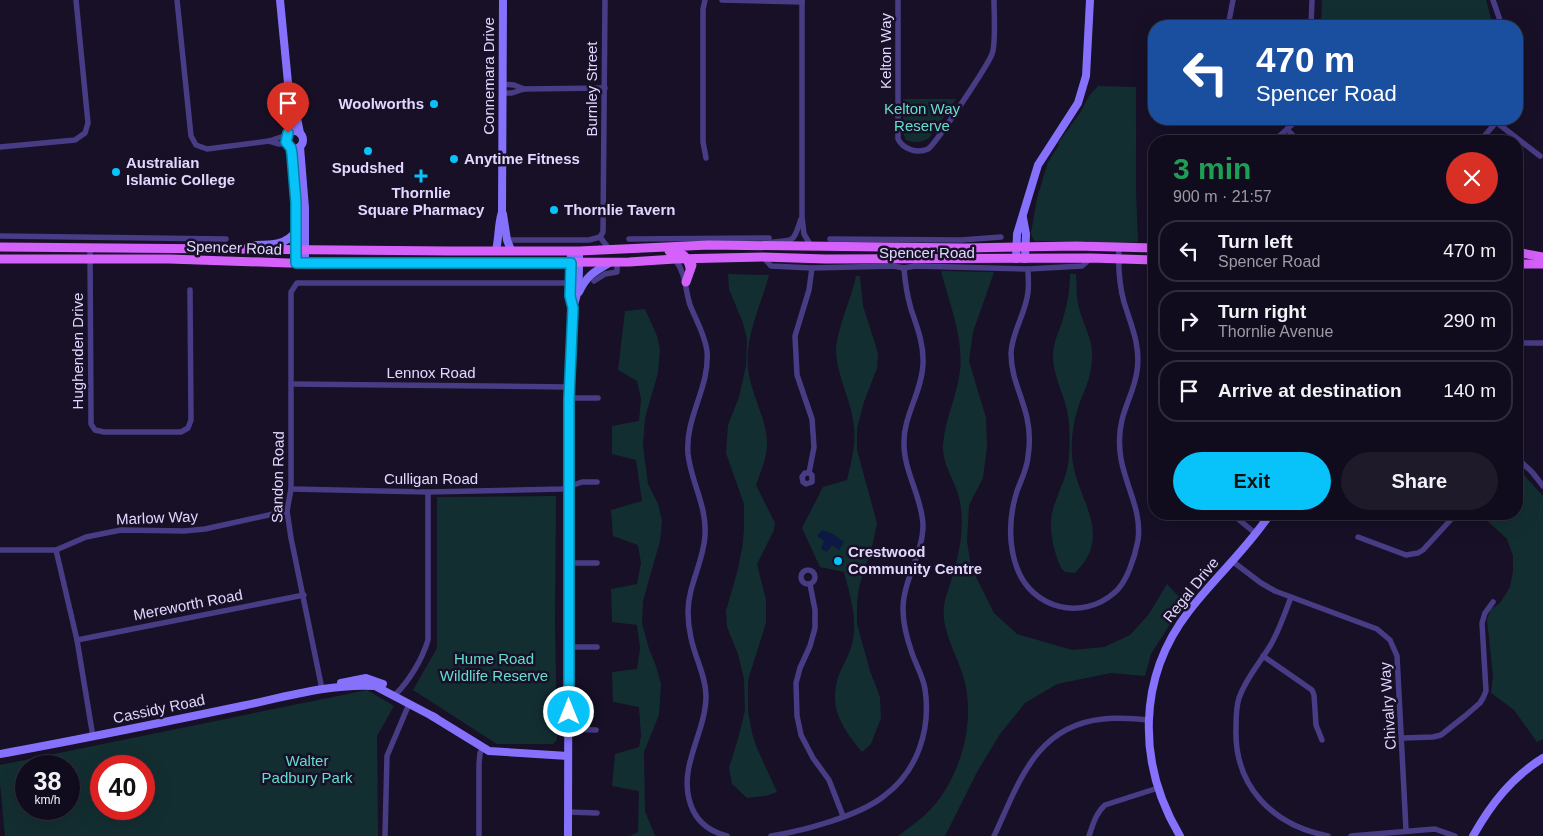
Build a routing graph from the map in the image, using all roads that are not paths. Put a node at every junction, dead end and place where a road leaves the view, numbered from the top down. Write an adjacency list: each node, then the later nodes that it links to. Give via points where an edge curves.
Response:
1 (76, 0): 37 (street, via 88,123 85,133 75,140)
2 (177, 0): 33 (street, via 191,136 196,145 207,149)
3 (280, 0): 22 (street)
4 (503, 0): 18 (street, Connemara Drive)
5 (605, 0): 19 (street, Burnley Street)
6 (705, 0): 39 (street, via 702,142)
7 (722, 0): 14 (street)
8 (898, 0): 9 (street, Kelton Way, via 898,139 906,149 918,150 928,149 942,134 993,52)
9 (994, 0)
10 (1090, 0): 57 (street, via 1086,76 1078,103 1038,164 1017,234)
11 (1233, 0): 15 (street)
12 (1312, 0): 16 (street)
13 (1493, 0): 17 (street)
14 (802, 1): 43 (street)
15 (1229, 20)
16 (1311, 20)
17 (1500, 20)
18 (503, 84): 20 (street); 21 (street, Connemara Drive)
19 (605, 88): 20 (street); 46 (street, Burnley Street, via 603,232)
20 (524, 89): 21 (street)
21 (502, 93): 42 (street, Connemara Drive)
22 (289, 96): 27 (street, via 294,103); 28 (street, via 287,104 291,125)
23 (1291, 125): 26 (street)
24 (1494, 125): 31 (street)
25 (1504, 125): 32 (street)
26 (1287, 129): 29 (street); 30 (street)
27 (300, 132): 28 (street); 36 (street, via 303,141)
28 (288, 134): 33 (street); 35 (street)
29 (1280, 135)
30 (1292, 135)
31 (1485, 135)
32 (1516, 135)
33 (269, 141): 35 (street)
34 (1523, 141): 38 (street)
35 (289, 146): 36 (street, via 296,149); 41 (street)
36 (300, 146): 40 (street)
37 (0, 147)
38 (1540, 156)
39 (706, 158)
40 (303, 176): 41 (street); 64 (street)
41 (294, 182): 44 (street)
42 (502, 212): 53 (street, Connemara Drive); 68 (street, Connemara Drive)
43 (802, 217): 56 (street, via 804,234); 60 (street, via 789,241 772,241)
44 (296, 231): 64 (street); 66 (street, via 284,242 256,245)
45 (0, 236): 51 (street, Spencer Road)
46 (600, 237): 53 (street, via 589,240); 65 (street)
47 (1001, 237): 55 (street, Spencer Road)
48 (628, 238): 54 (street, Spencer Road)
49 (770, 238): 54 (street, Spencer Road)
50 (857, 238): 52 (street, Spencer Road); 55 (street, Spencer Road); 61 (street)
51 (226, 239)
52 (830, 239)
53 (507, 240): 69 (street, Connemara Drive)
54 (728, 242): 60 (main road, Spencer Road); 65 (main road, Spencer Road); 87 (main road, via 731,253 798,254)
55 (963, 244): 57 (main road, Spencer Road); 61 (main road, Spencer Road)
56 (811, 246): 60 (main road, Spencer Road); 61 (main road, Spencer Road)
57 (1021, 246): 62 (main road, Spencer Road); 84 (street)
58 (0, 247): 59 (main road, Spencer Road)
59 (90, 247): 66 (main road, Spencer Road); 77 (street, Hughenden Drive)
60 (761, 247)
61 (849, 247)
62 (1119, 247): 63 (main road, Spencer Road); 80 (street)
63 (1148, 248)
64 (301, 249): 66 (main road, Spencer Road); 67 (main road, Spencer Road); 85 (street)
65 (609, 249): 70 (main road, Spencer Road); 79 (main road, via 621,253 673,250)
66 (250, 250)
67 (406, 250): 68 (main road, Spencer Road); 82 (main road, via 411,257 470,258)
68 (496, 250): 69 (main road, Spencer Road)
69 (511, 250): 70 (main road, Spencer Road)
70 (575, 251): 86 (street)
71 (1523, 252): 72 (main road)
72 (1543, 252)
73 (1523, 253): 75 (main road)
74 (750, 257): 79 (main road, Spencer Road); 87 (main road, Spencer Road); 90 (main road, via 743,262 697,263)
75 (1543, 257)
76 (0, 259): 77 (main road, Spencer Road)
77 (91, 259): 85 (main road, Spencer Road); 95 (street, Hughenden Drive, via 91,419 92,426 100,432 181,432 188,428 191,420)
78 (676, 259): 79 (main road, Spencer Road); 83 (main road, Spencer Road); 93 (street)
79 (686, 259): 90 (main road)
80 (1118, 259): 81 (main road, Spencer Road); 84 (main road, Spencer Road); 84 (street, via 1124,303 1138,349 1137,372 1122,419 1120,439 1121,459 1138,516 1138,538 1129,571 1116,592 1096,605 1078,609 1049,603 1025,586 1010,542 1013,504 1028,459 1030,430 1014,382 1011,352 1028,294)
81 (1148, 260)
82 (482, 262): 85 (main road, Spencer Road); 86 (main road, Spencer Road)
83 (613, 262): 86 (main road, Spencer Road); 92 (street, via 617,272 605,274); 96 (street, via 588,276)
84 (1023, 262): 87 (main road, Spencer Road); 91 (street, Spencer Road)
85 (301, 263)
86 (575, 263): 94 (street); 96 (street)
87 (812, 264): 91 (street, Spencer Road); 105 (street, via 809,290 795,336 797,375 814,433)
88 (1523, 264): 89 (main road)
89 (1543, 264)
90 (690, 268): 93 (main road)
91 (904, 268): 147 (street, via 905,288 921,339 923,363 919,390 906,424 905,460 919,501 923,525 903,608 906,638 924,686 926,724 916,757 901,780 884,797)
92 (594, 281)
93 (686, 282): 152 (street, via 707,362 688,438 690,469 706,524 706,537 690,593 688,624 706,695 702,725 688,770 688,797 702,824)
94 (570, 283): 97 (street); 100 (street, Sandon Road, via 296,283 291,292)
95 (190, 290)
96 (576, 299): 97 (street)
97 (573, 308): 101 (street)
98 (1523, 343): 99 (street)
99 (1543, 343)
100 (292, 384): 101 (street, Lennox Road); 109 (street, Sandon Road)
101 (569, 387): 102 (street)
102 (569, 398): 103 (street); 107 (street)
103 (598, 398)
104 (1523, 464): 108 (street)
105 (809, 473)
106 (596, 482): 107 (street, Culligan Road)
107 (570, 486): 110 (street, Culligan Road, via 562,489); 120 (street)
108 (1543, 486)
109 (291, 489): 110 (street, Culligan Road); 111 (street, Sandon Road)
110 (428, 492): 131 (street, via 428,640 426,649)
111 (287, 511): 118 (street, Marlow Way, via 205,529 121,530 86,537); 123 (street, Sandon Road)
112 (1239, 520): 115 (street)
113 (1265, 520): 115 (street, Regal Drive)
114 (1450, 520): 116 (street, via 1423,550 1413,555)
115 (1255, 533): 119 (street, Regal Drive)
116 (1358, 537)
117 (0, 550): 118 (street, Marlow Way)
118 (56, 550): 126 (street)
119 (1232, 561): 124 (street, Chivalry Way, via 1261,583); 134 (street, Regal Drive, via 1189,611 1166,647 1155,680)
120 (569, 563): 121 (street); 127 (street)
121 (597, 563)
122 (810, 584): 147 (street, via 815,628 796,683 797,716 801,735 829,780)
123 (304, 594): 126 (street, Mereworth Road); 130 (street, Sandon Road)
124 (1291, 597): 129 (street, via 1281,624); 138 (street, Chivalry Way, via 1377,629 1390,640 1397,656)
125 (1493, 602): 138 (street, via 1482,623 1486,691 1480,704 1441,735)
126 (78, 640): 137 (street)
127 (569, 647): 128 (street); 135 (street)
128 (597, 647)
129 (1263, 656): 139 (street, via 1312,690 1316,725); 157 (street, via 1245,683 1239,700 1235,743 1238,762 1257,797 1280,818)
130 (322, 689): 131 (street, Cassidy Road, via 366,678); 137 (street, Cassidy Road)
131 (397, 694): 132 (street, Cassidy Road); 133 (street, Cassidy Road)
132 (409, 704): 133 (street, Cassidy Road); 149 (street, via 387,756)
133 (436, 718): 140 (street, Cassidy Road)
134 (1149, 720): 144 (street, Regal Drive, via 1150,752); 154 (street, via 1103,719 1079,724 1057,735 1038,751 1025,770)
135 (569, 729): 136 (street); 141 (street)
136 (596, 730)
137 (93, 737): 142 (street, Cassidy Road)
138 (1403, 738): 148 (street, Chivalry Way)
139 (1322, 740)
140 (483, 748): 141 (street, Cassidy Road, via 497,752); 150 (street, via 479,764)
141 (568, 753): 145 (street)
142 (0, 754)
143 (1543, 758): 160 (street, via 1508,785 1486,812)
144 (1158, 788): 155 (street, via 1106,805 1094,819); 156 (street, Regal Drive)
145 (568, 812): 146 (street); 151 (street)
146 (597, 812)
147 (843, 816): 153 (street)
148 (1406, 830): 158 (street); 159 (street, via 1435,829)
149 (385, 836)
150 (479, 836)
151 (568, 836)
152 (727, 836)
153 (771, 836)
154 (994, 836)
155 (1090, 836)
156 (1180, 836)
157 (1328, 836)
158 (1351, 836)
159 (1456, 836)
160 (1473, 836)

